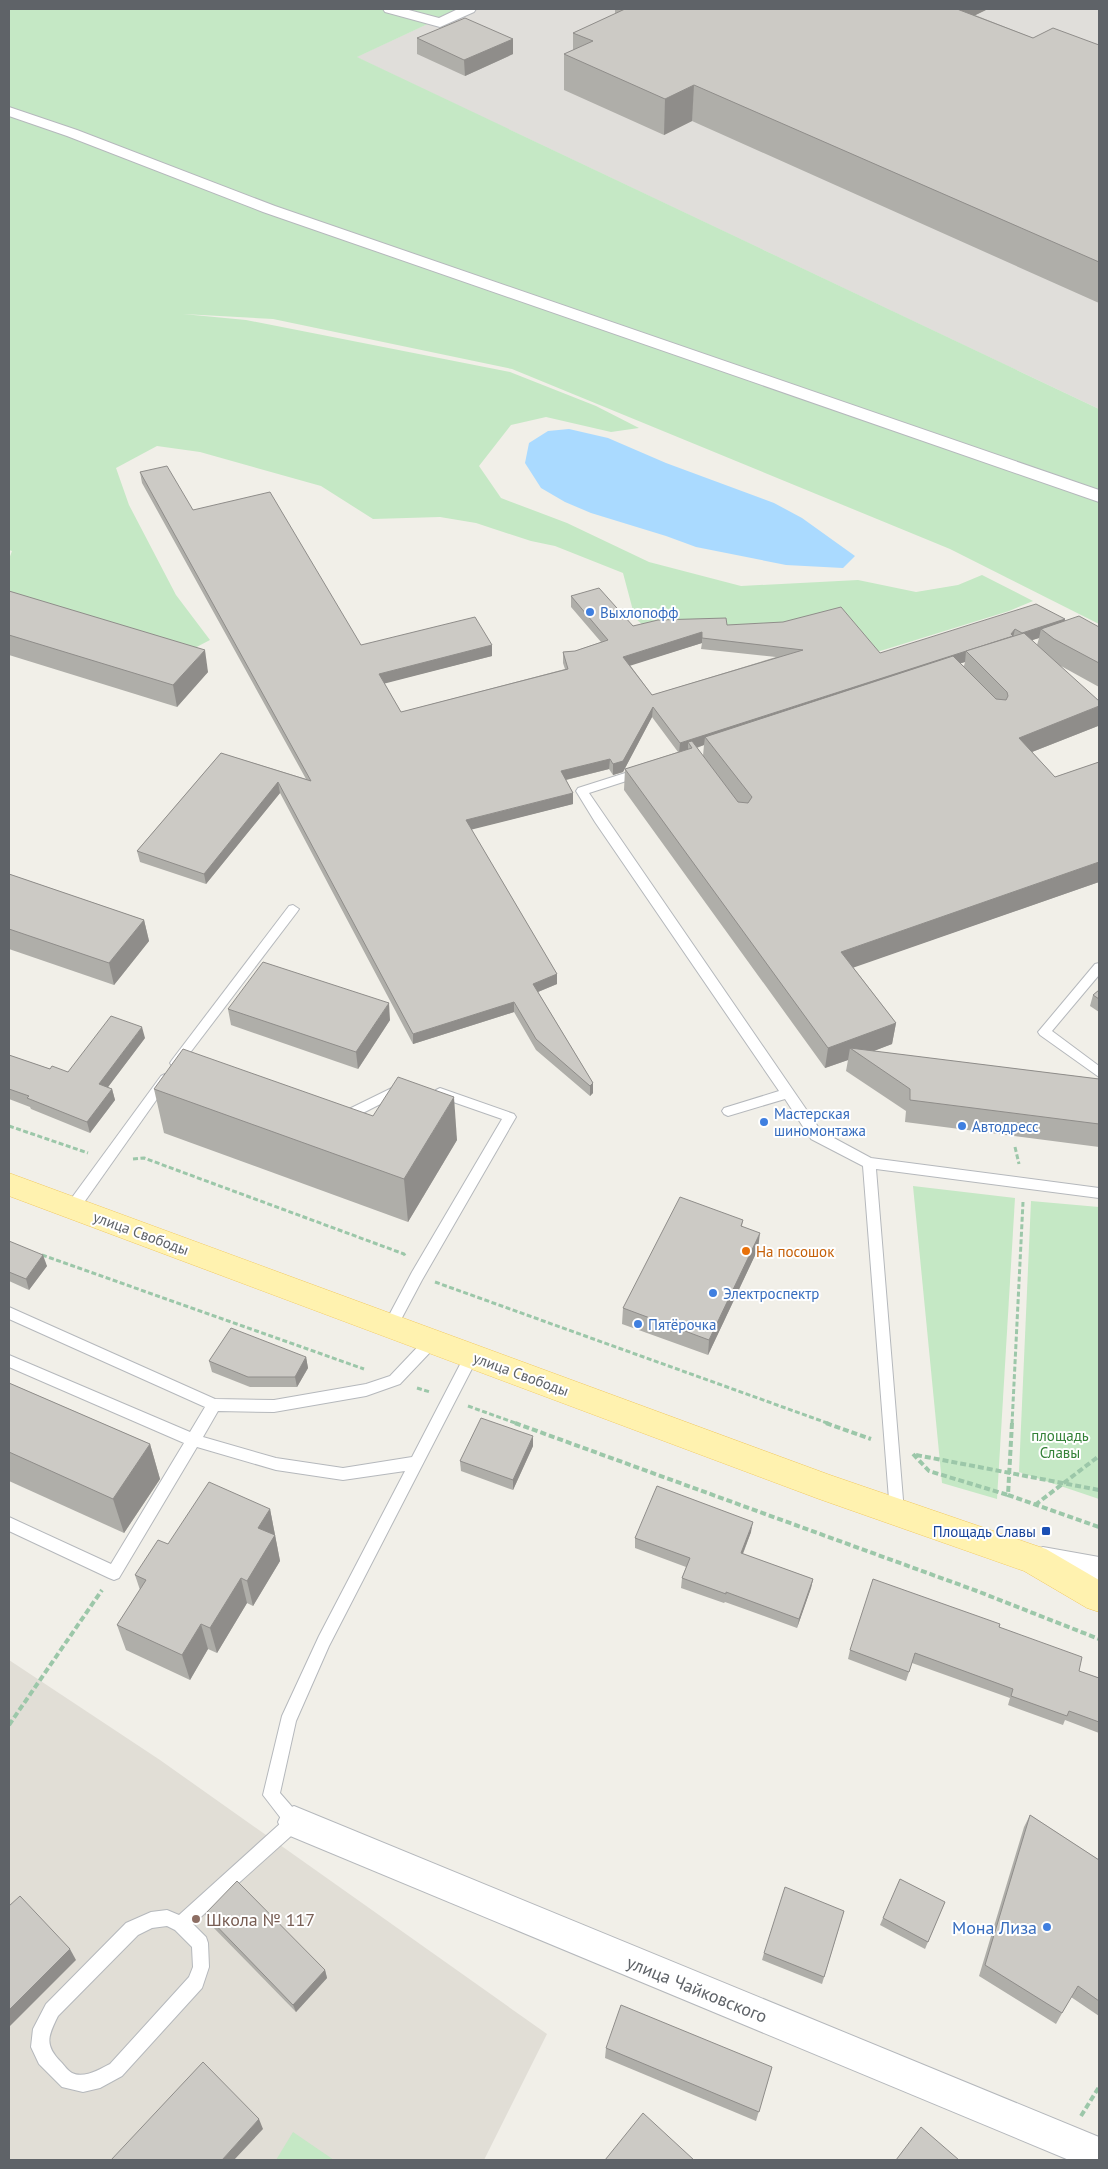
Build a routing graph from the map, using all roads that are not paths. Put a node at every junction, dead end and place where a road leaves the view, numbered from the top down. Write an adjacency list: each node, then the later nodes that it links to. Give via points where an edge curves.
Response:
1 (390, 9): 2 (street, via 440,23)
2 (469, 9)
3 (9, 111): 4 (street, via 279,212)
4 (1099, 496)
5 (656, 767): 11 (lane, via 582,791)
6 (293, 908): 17 (lane, via 186,1058)
7 (1099, 967): 8 (lane, via 1044,1032)
8 (1099, 1072)
9 (413, 1083): 12 (lane, via 349,1114)
10 (430, 1089): 19 (lane, via 510,1118)
11 (788, 1094): 13 (lane); 14 (lane, via 816,1135)
12 (331, 1108)
13 (728, 1111)
14 (869, 1163): 16 (lane); 26 (lane)
15 (9, 1184): 17 (main road, улица Свободы)
16 (1099, 1193)
17 (73, 1207): 19 (main road, улица Свободы)
18 (9, 1313): 23 (lane)
19 (391, 1325): 20 (main road, улица Свободы)
20 (432, 1341): 21 (main road, улица Свободы); 23 (lane, via 395,1380 366,1390 274,1406)
21 (472, 1355): 25 (lane); 26 (main road, улица Свободы)
22 (9, 1361): 24 (lane)
23 (214, 1405): 24 (lane)
24 (193, 1440): 25 (lane, via 276,1464 343,1474); 27 (lane, via 114,1573)
25 (415, 1464): 31 (lane, via 324,1641 288,1722 271,1795)
26 (897, 1512): 28 (main road, улица Свободы)
27 (9, 1524)
28 (1034, 1560): 29 (street, улица Свободы); 30 (main road, улица Свободы)
29 (1099, 1571)
30 (1099, 1597)
31 (294, 1822): 32 (lane); 33 (street, улица Чайковского)
32 (181, 1924): 32 (lane, via 167,1918 151,1920 132,1929 52,2010 42,2030 40,2047 45,2058 68,2081 83,2083 100,2079 116,2070 196,1982 201,1967 200,1944)
33 (1099, 2155)

